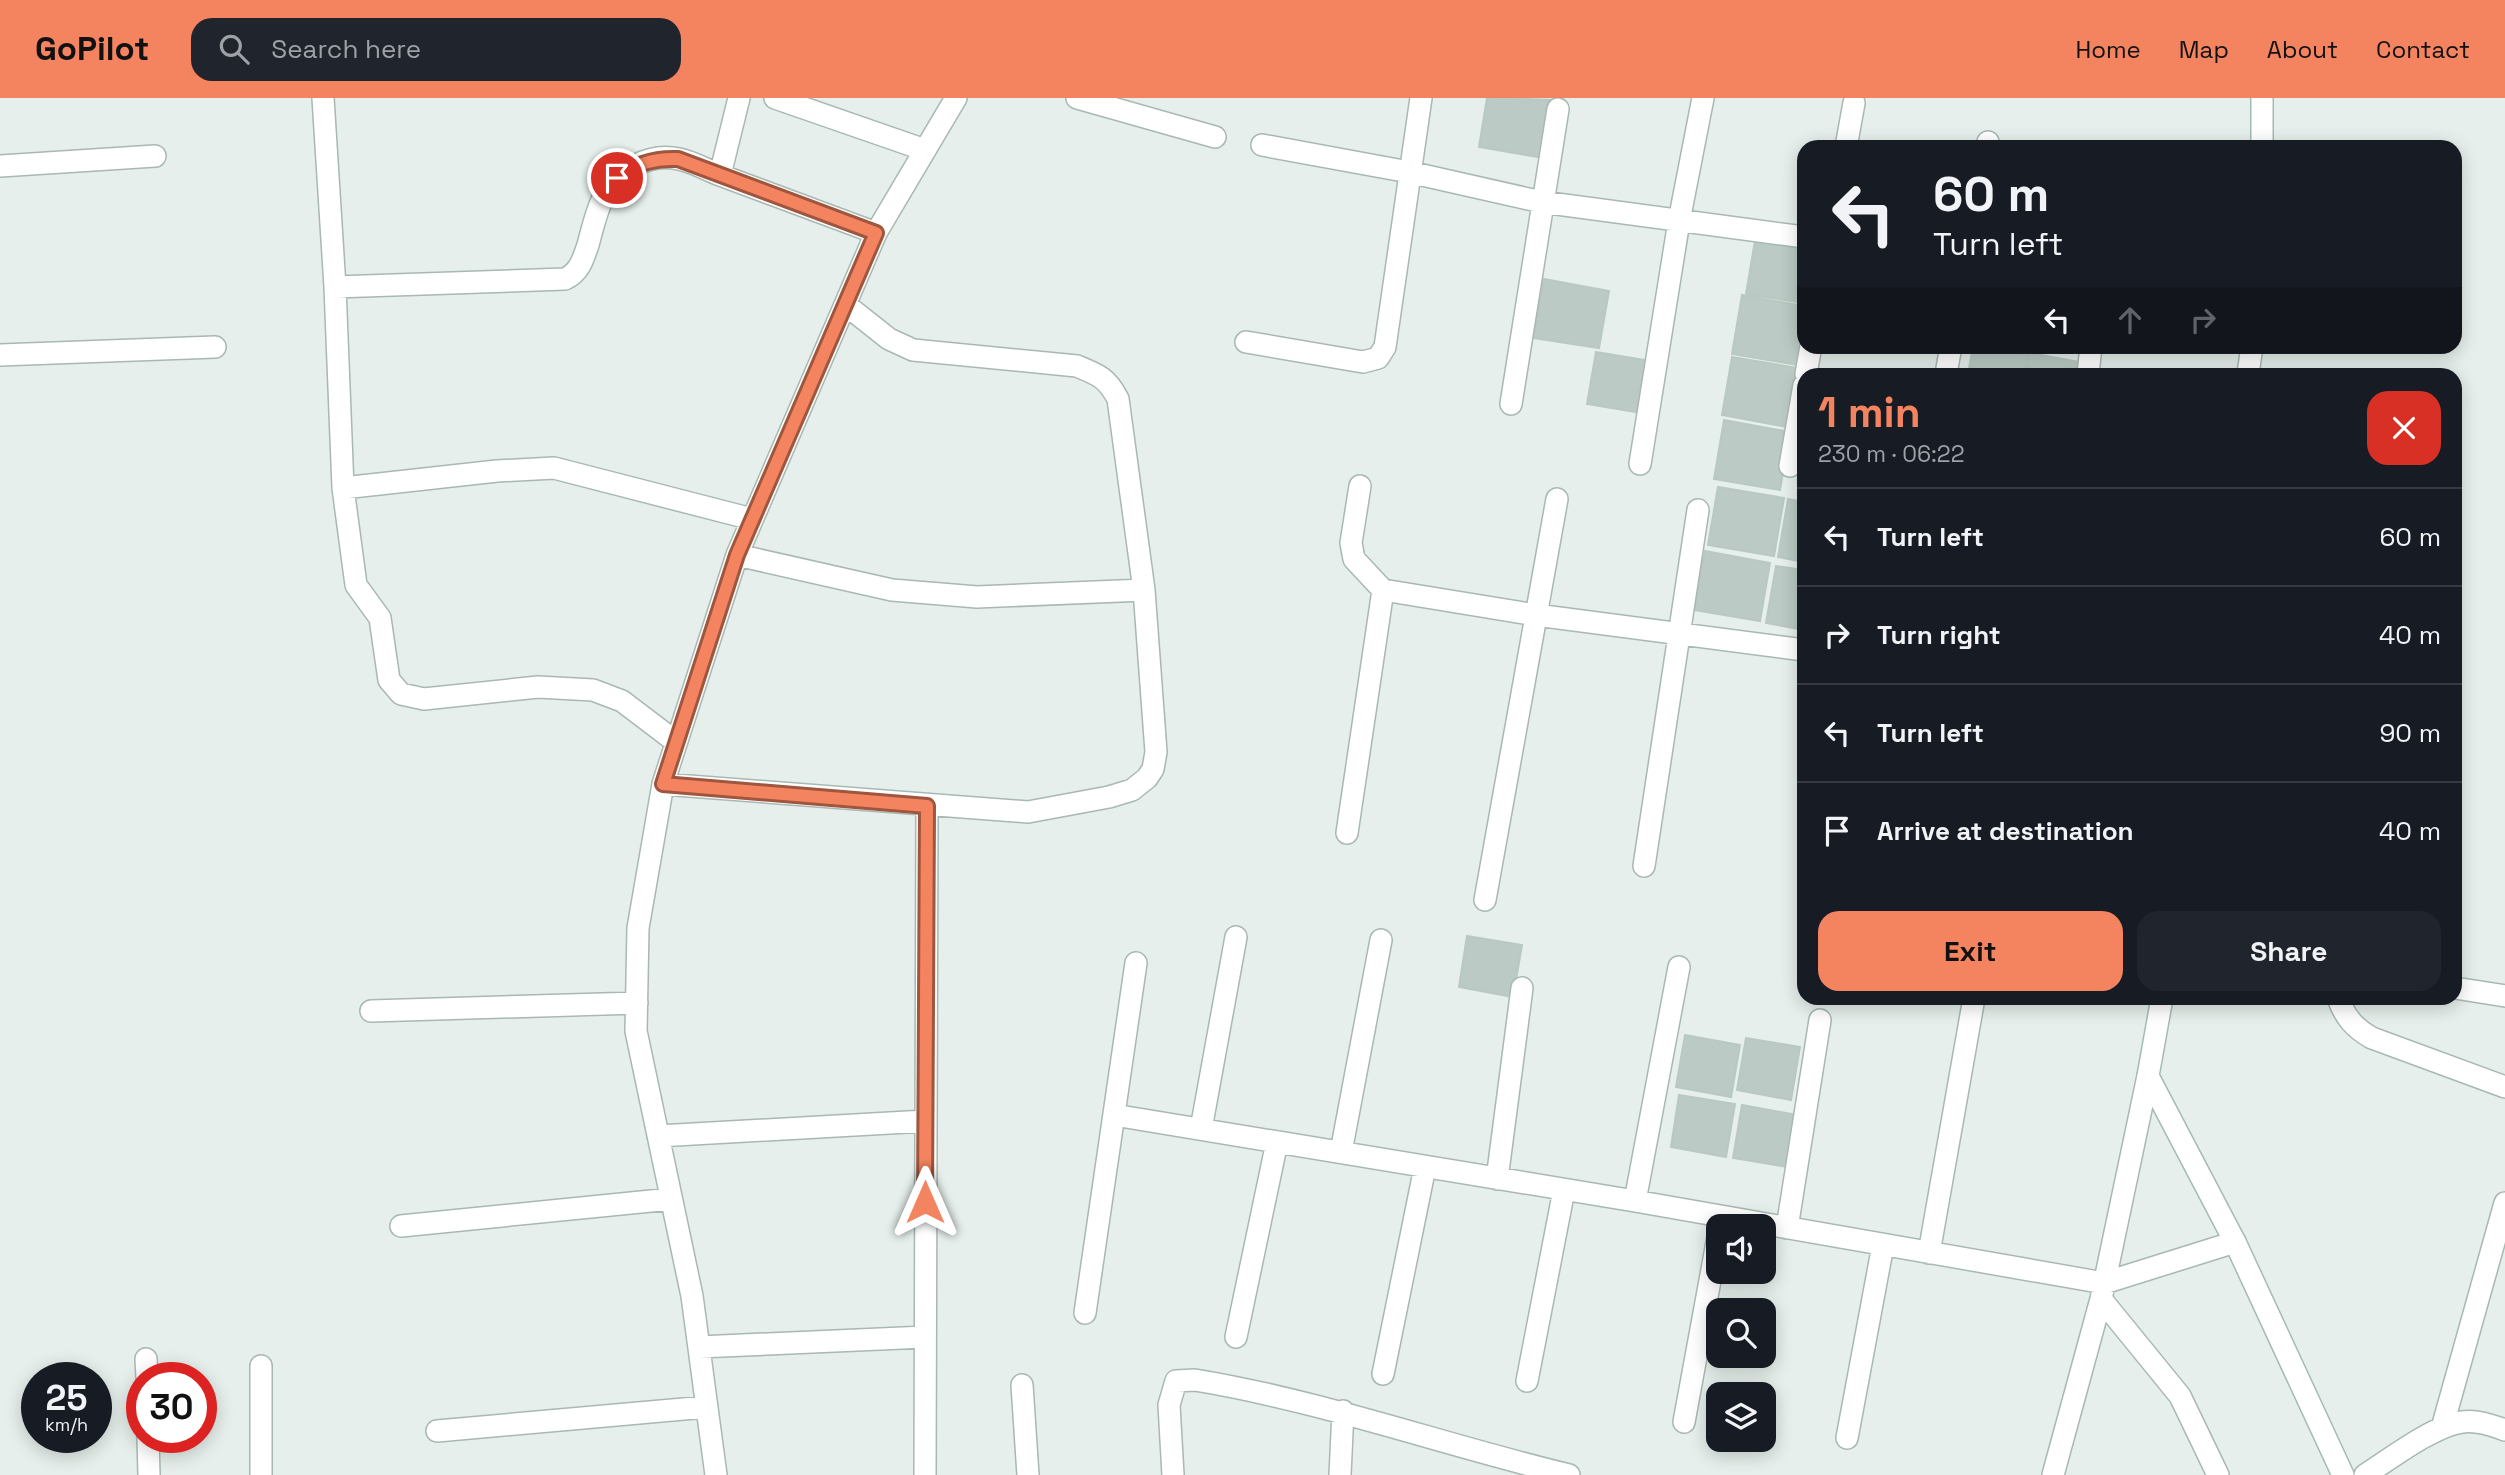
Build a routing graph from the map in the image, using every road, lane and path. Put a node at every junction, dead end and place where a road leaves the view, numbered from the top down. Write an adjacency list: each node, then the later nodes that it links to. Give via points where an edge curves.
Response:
1 (323, 98): 24 (street)
2 (739, 98): 19 (street)
3 (775, 98): 15 (street)
4 (956, 98): 15 (street)
5 (1077, 98): 11 (street)
6 (1421, 98): 18 (street)
7 (1703, 98): 21 (street)
8 (2262, 98): 13 (street)
9 (1854, 103): 12 (street)
10 (1558, 109): 20 (street)
11 (1214, 137)
12 (1847, 140)
13 (2262, 140)
14 (1262, 145): 18 (street)
15 (925, 150): 22 (street)
16 (155, 156): 17 (street)
17 (0, 166)
18 (1409, 172): 20 (street); 26 (street, via 1385,347 1378,358 1363,362)
19 (720, 174): 22 (street); 24 (street, via 678,159 660,158 629,168 603,197 581,264 565,279)
20 (1542, 202): 21 (street); 29 (street)
21 (1679, 221): 23 (street); 31 (street)
22 (876, 233): 25 (street)
23 (1797, 236)
24 (335, 287): 34 (street)
25 (846, 305): 37 (street); 39 (street, via 889,339 914,350 1077,366 1110,383 1118,399)
26 (1246, 342)
27 (215, 347): 28 (street)
28 (0, 355)
29 (1511, 404)
30 (1797, 426): 32 (street)
31 (1640, 464)
32 (1790, 466)
33 (1360, 486): 40 (street, via 1351,543 1354,559)
34 (343, 488): 37 (street, via 554,468); 44 (street, via 356,585 380,618 389,680 401,694 424,699 538,687 593,690 622,701)
35 (1557, 499): 41 (street)
36 (1698, 510): 42 (street)
37 (752, 519): 38 (street)
38 (737, 555): 39 (street, via 892,590 977,597); 44 (street)
39 (1144, 590): 46 (street, via 1156,752 1147,778 1132,790 1109,797 1028,812)
40 (1383, 590): 41 (street); 47 (street)
41 (1536, 615): 42 (street); 49 (street)
42 (1678, 635): 43 (street); 48 (street)
43 (1797, 649)
44 (676, 742): 45 (street)
45 (663, 784): 46 (street); 57 (street, via 638,928)
46 (927, 806): 66 (street)
47 (1347, 833)
48 (1644, 866)
49 (1485, 900)
50 (1236, 937): 67 (street)
51 (1381, 940): 70 (street)
52 (1136, 963): 65 (street)
53 (1679, 967): 75 (street)
54 (1522, 988): 72 (street)
55 (2462, 989): 56 (street)
56 (2505, 996)
57 (637, 1003): 61 (street); 68 (street, via 636,1031)
58 (1973, 1005): 83 (street)
59 (2161, 1005): 63 (street)
60 (2341, 1005): 64 (street, via 2357,1030 2372,1038)
61 (372, 1011)
62 (1820, 1020): 80 (street)
63 (2148, 1076): 81 (street); 85 (street)
64 (2505, 1087)
65 (1114, 1115): 67 (street); 86 (street)
66 (925, 1121): 68 (street); 87 (street)
67 (1201, 1129): 69 (street)
68 (658, 1136): 74 (street)
69 (1277, 1142): 70 (street); 88 (street)
70 (1341, 1152): 71 (street)
71 (1425, 1167): 72 (street); 91 (street)
72 (1497, 1179): 73 (street)
73 (1564, 1190): 75 (street); 92 (street)
74 (671, 1199): 78 (street); 89 (street)
75 (1635, 1201): 77 (street)
76 (2505, 1203): 97 (street)
77 (1706, 1223)
78 (401, 1226)
79 (1776, 1228): 80 (street)
80 (1787, 1228): 82 (street)
81 (2235, 1242): 85 (street); 112 (street)
82 (1883, 1245): 83 (street); 100 (street)
83 (1929, 1252): 85 (street)
84 (1709, 1284): 96 (street)
85 (2102, 1291): 110 (street); 111 (street, via 2180,1396)
86 (1085, 1314)
87 (925, 1337): 89 (street); 105 (street)
88 (1236, 1337)
89 (699, 1347): 94 (street)
90 (261, 1366): 103 (street)
91 (1383, 1374)
92 (1527, 1381)
93 (1022, 1385): 106 (street)
94 (706, 1407): 99 (street); 104 (street)
95 (1343, 1411): 107 (street, via 1226,1385 1176,1381 1169,1405); 108 (street); 109 (street)
96 (1684, 1422)
97 (2442, 1428): 98 (street, via 2462,1422); 113 (street)
98 (2505, 1430)
99 (437, 1432)
100 (1847, 1438)
101 (148, 1453): 102 (street)
102 (149, 1475)
103 (261, 1475)
104 (716, 1475)
105 (925, 1475)
106 (1028, 1475)
107 (1173, 1475)
108 (1340, 1475)
109 (1569, 1475)
110 (2053, 1475)
111 (2218, 1475)
112 (2343, 1475)
113 (2365, 1475)

